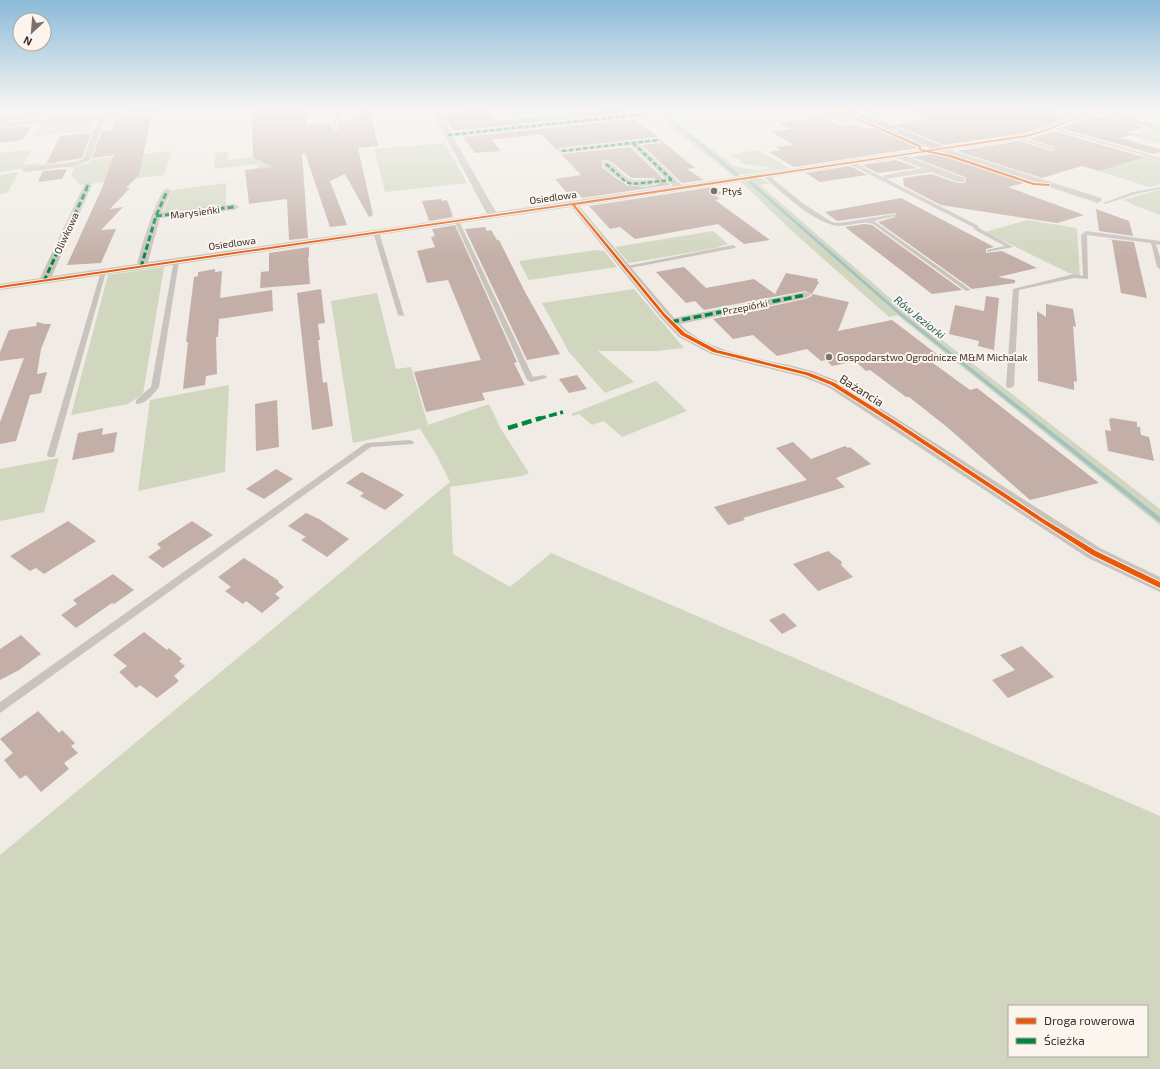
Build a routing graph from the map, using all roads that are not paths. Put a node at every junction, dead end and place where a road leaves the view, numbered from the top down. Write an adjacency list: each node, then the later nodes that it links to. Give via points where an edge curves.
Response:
1 (86, 159): 10 (street, via 75,164)
2 (461, 159): 24 (street)
3 (650, 159): 13 (street)
4 (870, 159): 7 (street, Osiedlowa)
5 (906, 159): 9 (street)
6 (972, 159): 19 (street)
7 (849, 162): 11 (street, Osiedlowa); 31 (lane, via 1010,246)
8 (606, 164): 13 (street, via 626,182 632,184)
9 (932, 169): 12 (street); 14 (street)
10 (26, 170)
11 (765, 175): 16 (street, Osiedlowa); 25 (lane, via 795,200 829,222 844,224)
12 (888, 176)
13 (672, 180): 16 (street)
14 (961, 180)
15 (88, 185): 37 (street, Oliwkowa)
16 (680, 188): 20 (street, Osiedlowa)
17 (1160, 188): 19 (lane)
18 (167, 191): 23 (street, Marysieńki)
19 (1101, 202)
20 (574, 204): 24 (street, Osiedlowa); 34 (street, Bażancia)
21 (234, 207): 23 (street, Marysieńki)
22 (893, 215): 25 (lane)
23 (156, 216): 33 (street, Marysieńki)
24 (493, 216): 26 (street, Osiedlowa)
25 (870, 220): 39 (lane)
26 (456, 221): 27 (street, Osiedlowa); 43 (lane, via 531,380)
27 (376, 232): 32 (street, Osiedlowa); 41 (lane)
28 (1153, 242): 29 (lane); 35 (lane); 44 (lane, via 1086,232 1086,278 1074,276 1016,289)
29 (1160, 243)
30 (733, 247): 34 (lane)
31 (989, 251)
32 (176, 261): 33 (street, Osiedlowa); 45 (lane, via 155,387)
33 (141, 266): 36 (street, Osiedlowa)
34 (625, 267): 42 (street, Bażancia)
35 (1160, 268)
36 (103, 272): 37 (street, Osiedlowa); 47 (lane)
37 (44, 281): 38 (street, Osiedlowa)
38 (0, 287)
39 (968, 290)
40 (805, 295): 42 (street, Przepiórki)
41 (401, 315)
42 (678, 320): 48 (street, Bażancia, via 683,334 714,351 808,374 832,384 1094,553)
43 (544, 378)
44 (1010, 386)
45 (139, 402)
46 (410, 442): 49 (lane, via 369,445)
47 (52, 455)
48 (1160, 585)
49 (0, 708)

